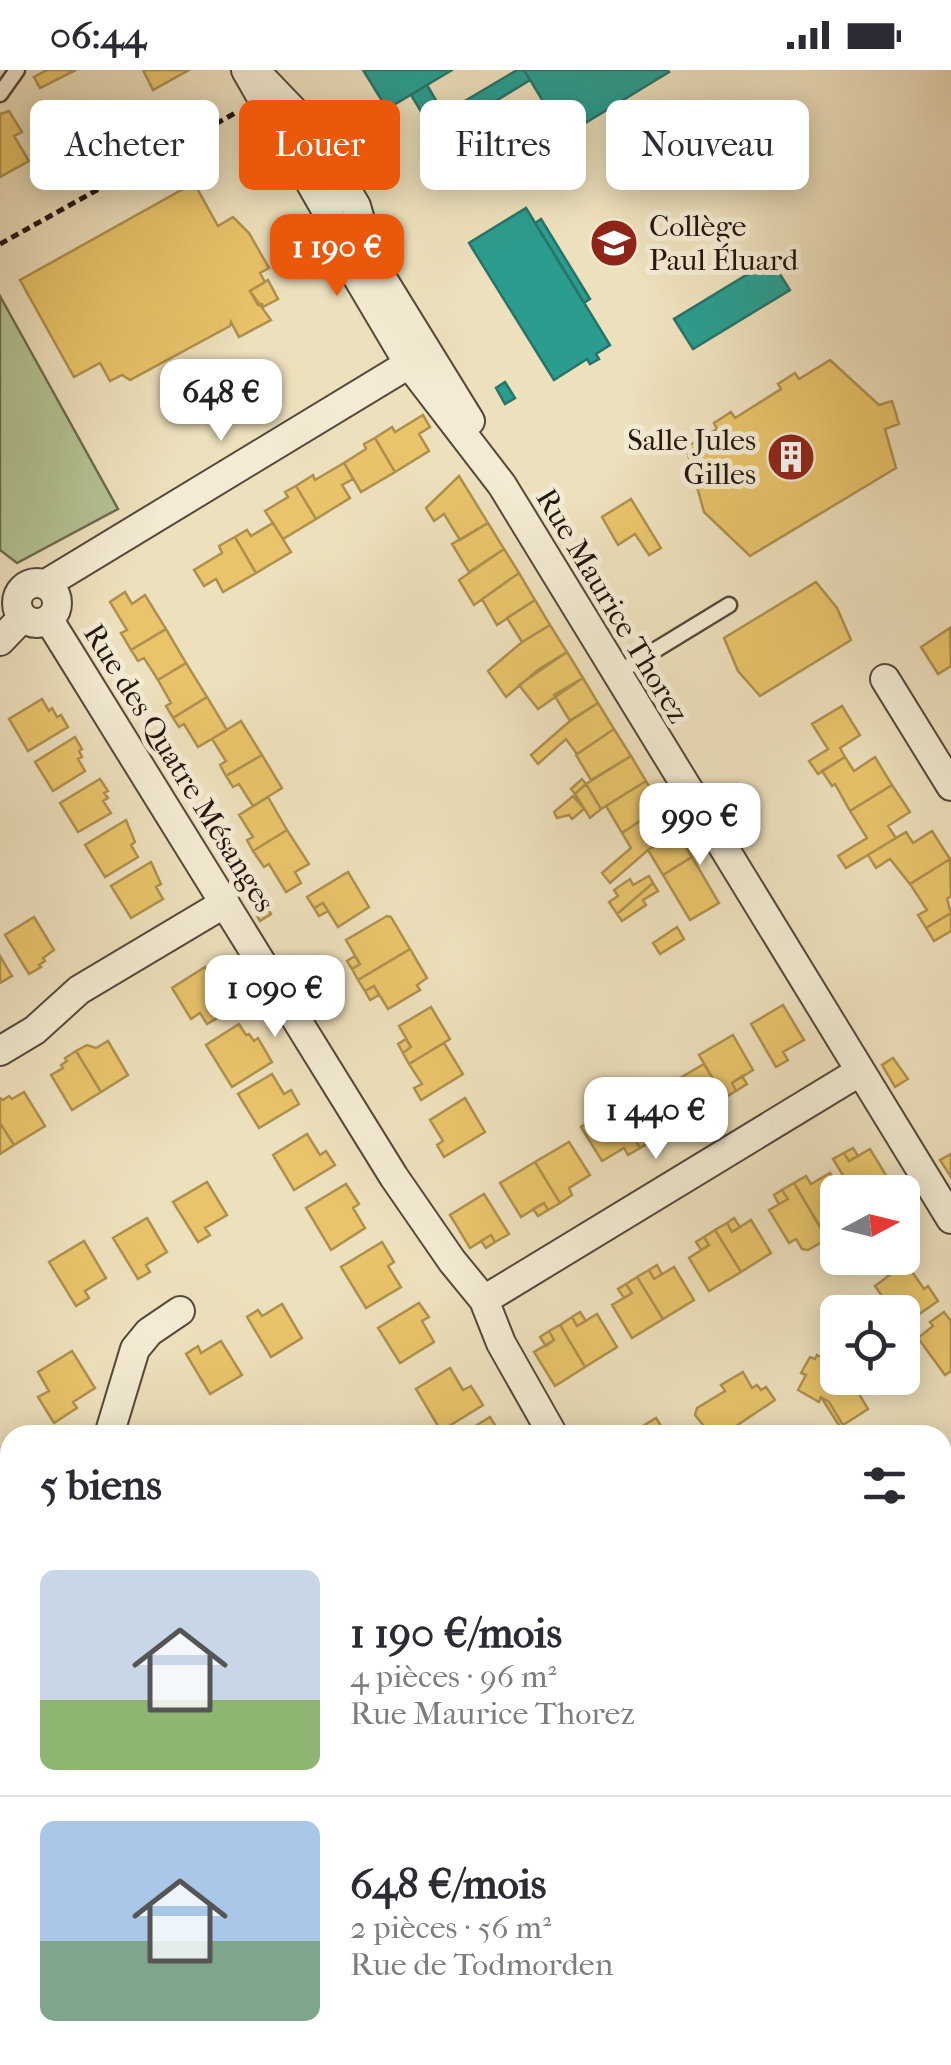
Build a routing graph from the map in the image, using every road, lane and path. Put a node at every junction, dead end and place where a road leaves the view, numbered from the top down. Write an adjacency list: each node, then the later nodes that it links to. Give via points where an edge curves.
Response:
1 (17, 70): 4 (lane)
2 (246, 70): 5 (street, Rue Maurice Thorez)
3 (254, 70): 7 (street, Rue Maurice Thorez, via 302,118 356,206 372,262)
4 (0, 94)
5 (260, 99): 6 (path); 7 (street, Rue Maurice Thorez, via 351,266)
6 (0, 244)
7 (418, 358): 8 (street); 11 (street, Rue Maurice Thorez)
8 (28, 598): 10 (street); 14 (street, Rue des Quatre Mésanges)
9 (728, 605): 11 (lane)
10 (0, 642)
11 (615, 674): 16 (street, Rue Maurice Thorez)
12 (885, 679): 13 (street)
13 (951, 786)
14 (225, 903): 15 (street, via 79,990); 18 (street, Rue des Quatre Mésanges, via 394,1178)
15 (0, 1051)
16 (859, 1072): 17 (street, Rue Maurice Thorez); 18 (street)
17 (951, 1219)
18 (484, 1300): 21 (street, Rue des Quatre Mésanges)
19 (180, 1311): 20 (street, via 136,1348)
20 (112, 1425)
21 (548, 1425)

